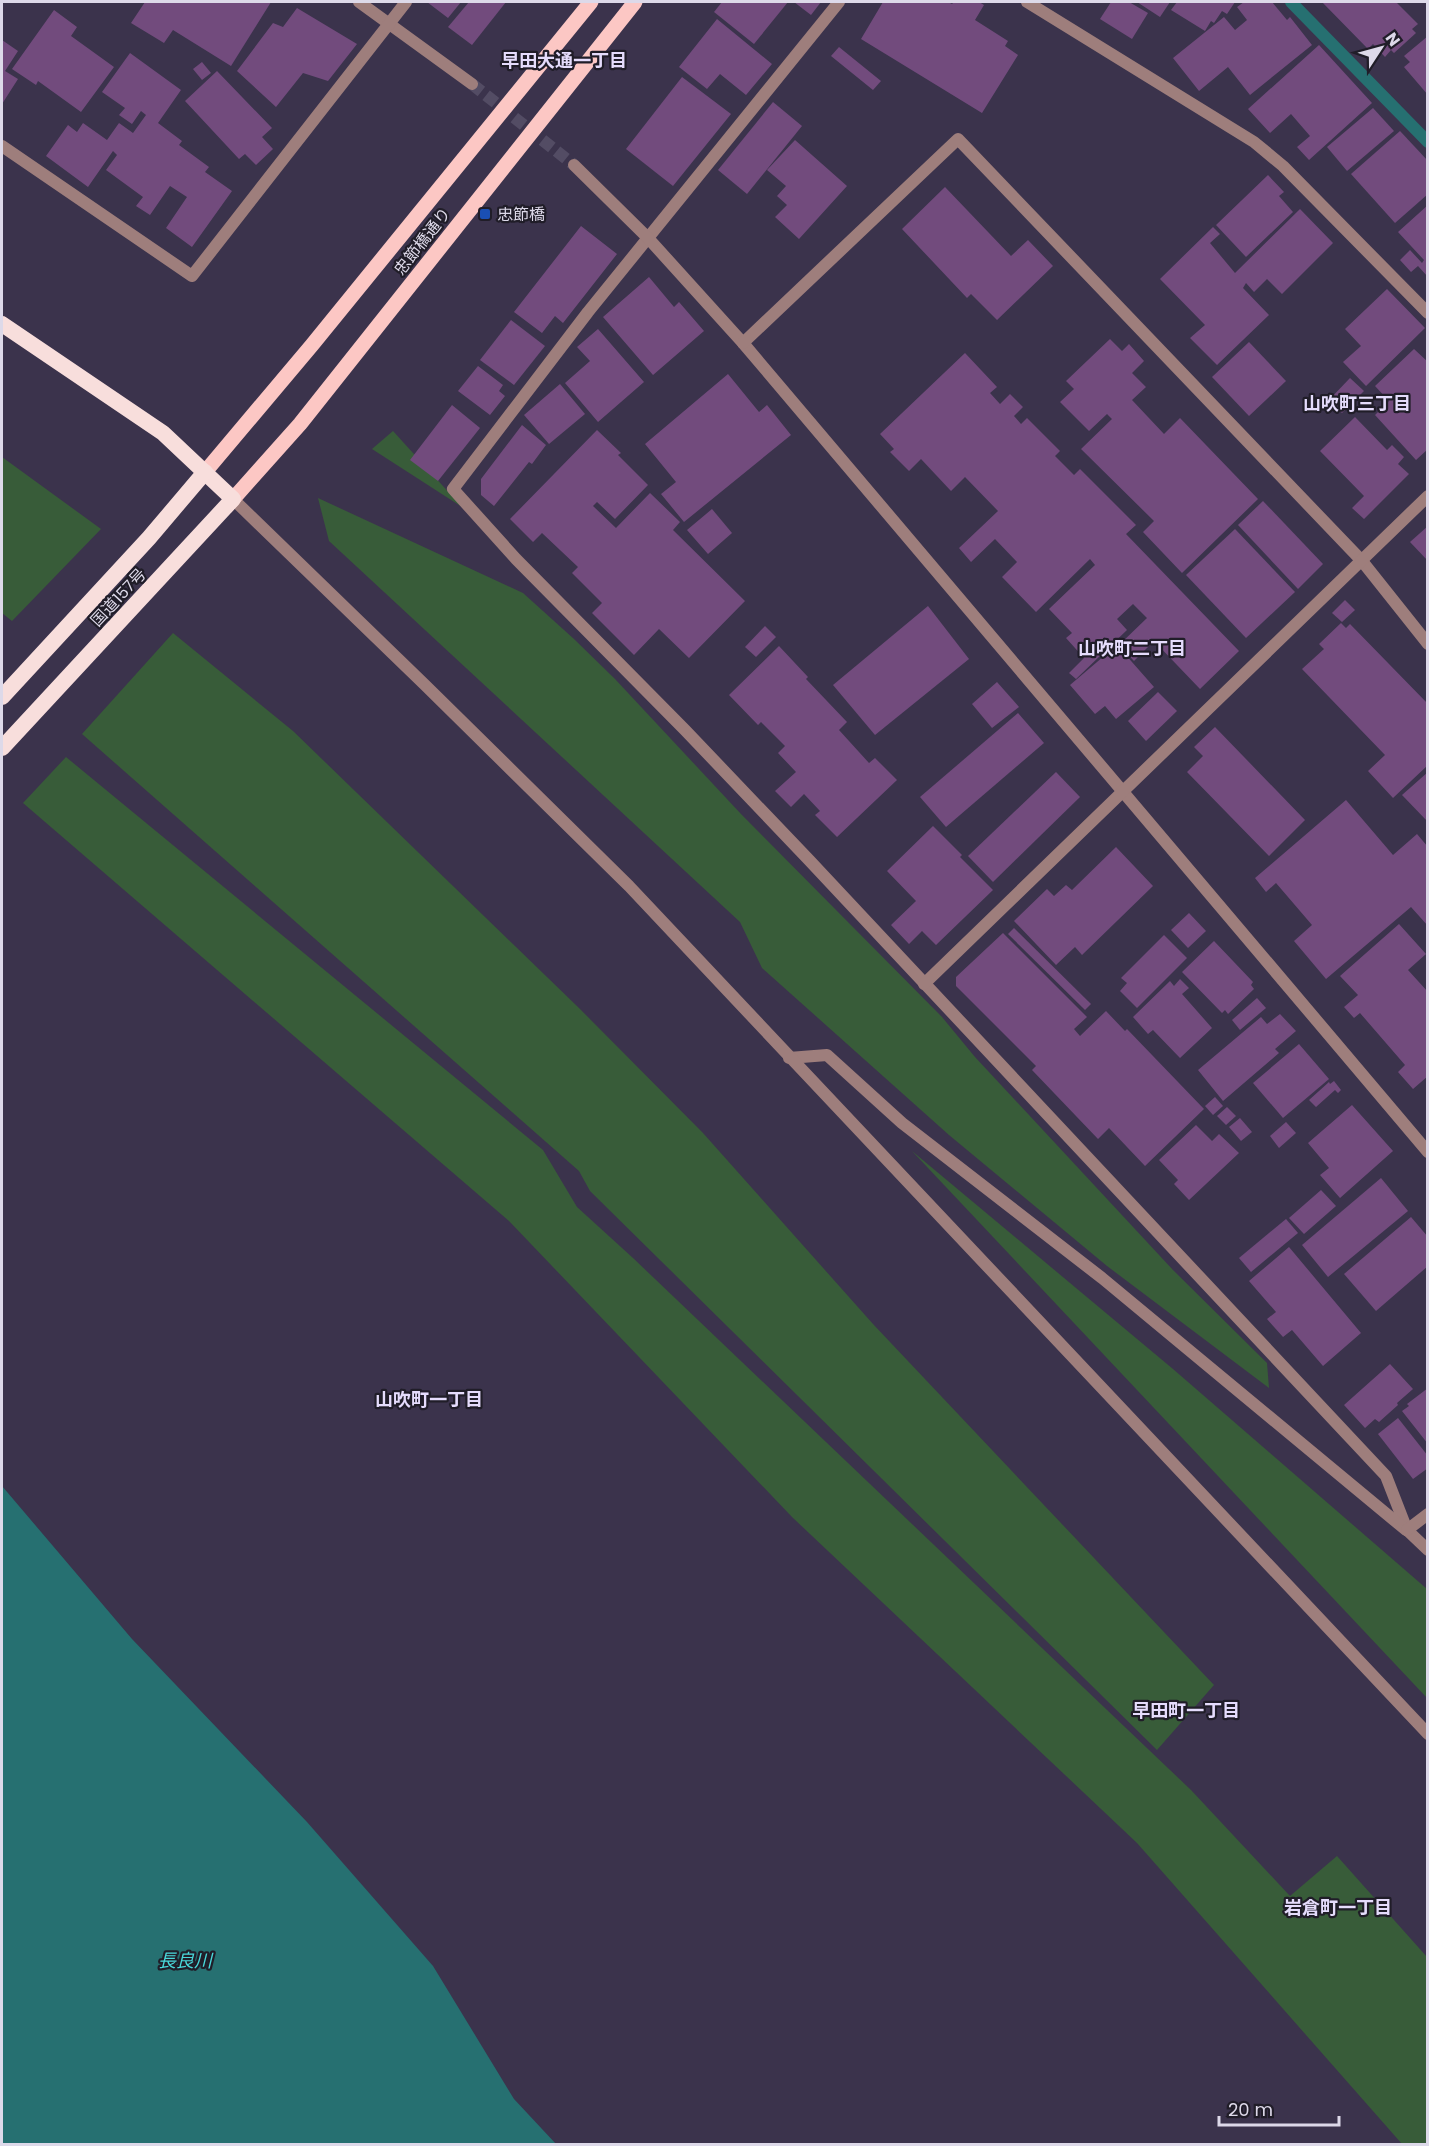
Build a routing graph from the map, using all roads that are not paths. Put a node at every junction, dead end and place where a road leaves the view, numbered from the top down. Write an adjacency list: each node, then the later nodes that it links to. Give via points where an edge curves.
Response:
1 (359, 2): 7 (street)
2 (406, 2): 7 (street)
3 (591, 2): 15 (main road, 忠節橋通り)
4 (635, 2): 17 (main road, 忠節橋通り, via 300,424)
5 (839, 2): 11 (street)
6 (1027, 2): 12 (street, via 1254,142 1283,166)
7 (390, 22): 8 (street); 9 (street, via 192,276)
8 (472, 84)
9 (2, 146)
10 (574, 165): 11 (street)
11 (648, 238): 14 (street); 24 (street, via 453,489)
12 (1428, 313)
13 (2, 324): 15 (highway, via 163,433)
14 (743, 343): 19 (street, via 958,139); 23 (street)
15 (205, 472): 17 (highway); 21 (highway, 国道157号)
16 (1428, 496): 19 (street)
17 (233, 499): 18 (main road); 25 (street, via 629,886)
18 (177, 560): 22 (highway, 国道157号)
19 (1362, 561): 20 (street); 23 (street)
20 (1428, 644)
21 (2, 696)
22 (2, 748)
23 (1123, 792): 24 (street); 26 (street)
24 (924, 984): 28 (street, via 1386,1476)
25 (789, 1058): 28 (street, via 827,1055 902,1123 1102,1278); 30 (street)
26 (1428, 1152)
27 (1428, 1514): 28 (street)
28 (1407, 1530): 29 (street)
29 (1428, 1550)
30 (1428, 1734)

